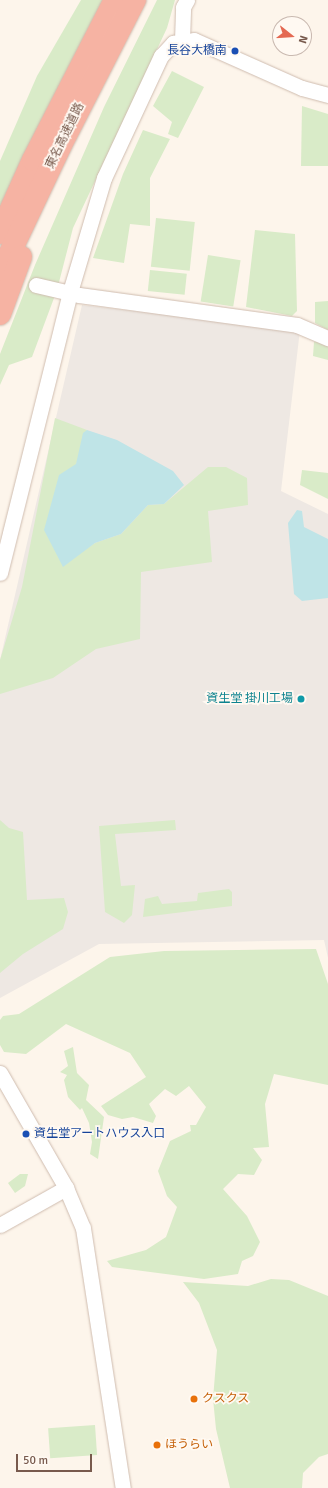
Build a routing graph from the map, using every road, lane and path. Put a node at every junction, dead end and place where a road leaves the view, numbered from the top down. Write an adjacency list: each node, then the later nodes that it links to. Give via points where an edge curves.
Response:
1 (114, 0): 7 (highway, 東名高速道路, via 33,160)
2 (135, 0): 5 (highway, 東名高速道路)
3 (187, 0): 4 (street, via 183,7)
4 (182, 40): 6 (street, via 194,40 232,59); 10 (street, via 173,43 161,56 104,178)
5 (97, 71): 8 (highway, 東名高速道路); 11 (highway)
6 (328, 95)
7 (0, 233)
8 (0, 274)
9 (36, 285): 10 (street)
10 (70, 292): 12 (street, via 297,324); 13 (street)
11 (0, 314)
12 (328, 338)
13 (0, 573)
14 (0, 1073): 15 (street)
15 (66, 1188): 16 (street); 17 (street, via 84,1228)
16 (0, 1225)
17 (123, 1488)

